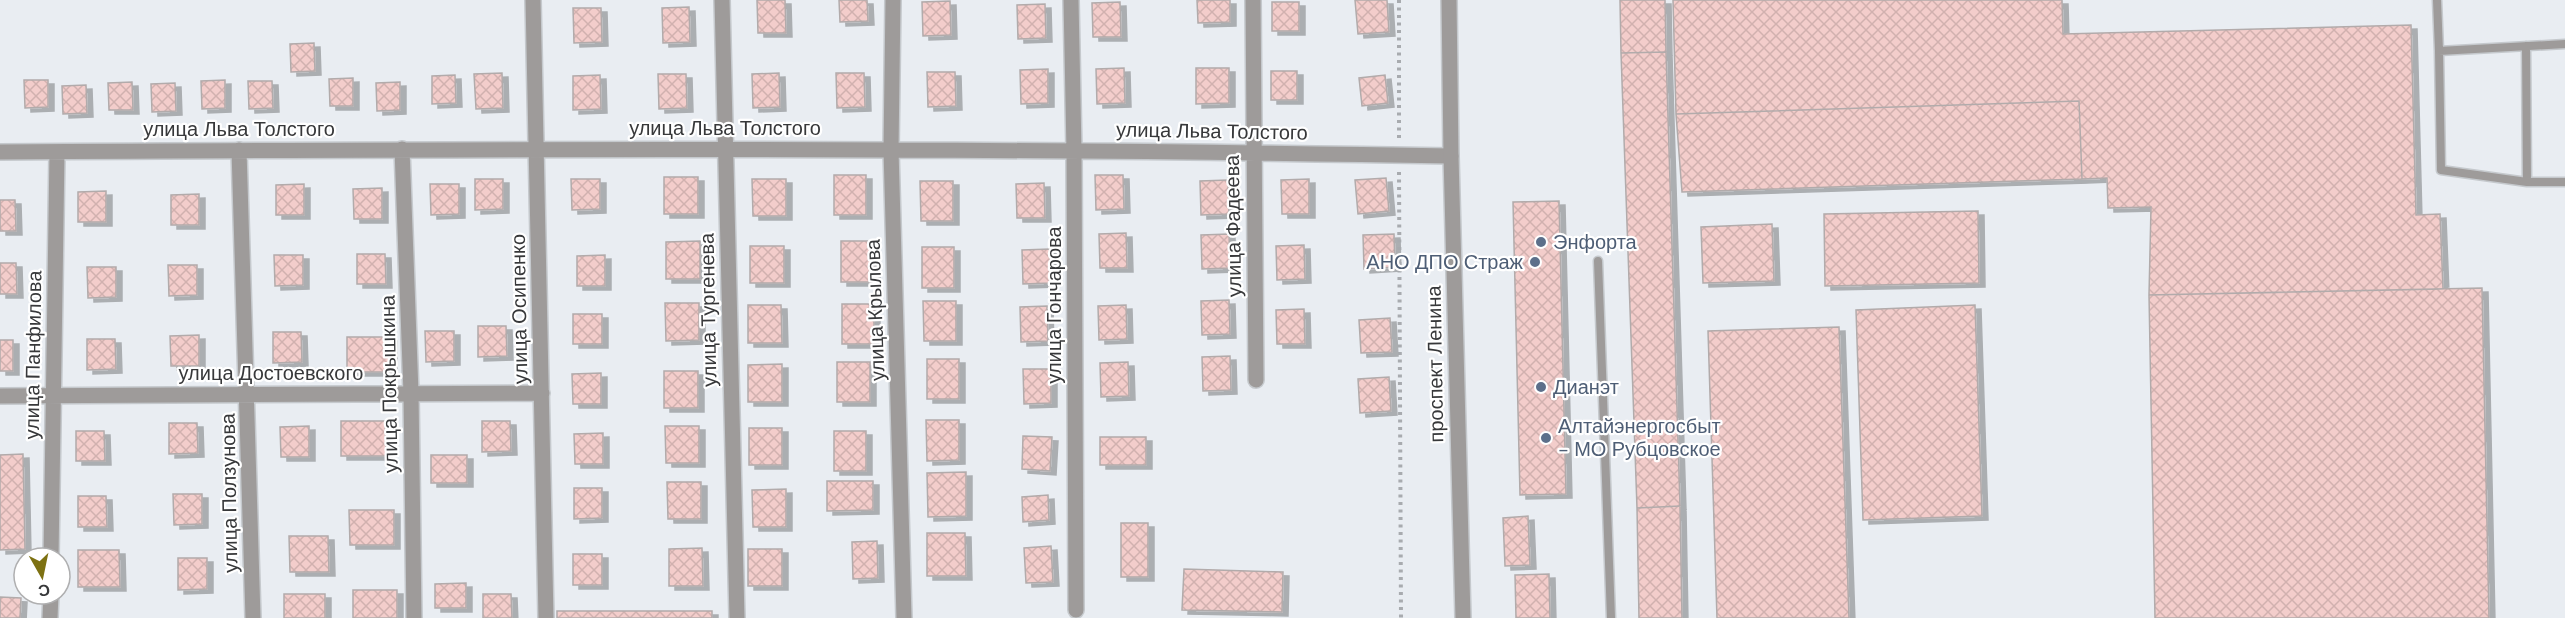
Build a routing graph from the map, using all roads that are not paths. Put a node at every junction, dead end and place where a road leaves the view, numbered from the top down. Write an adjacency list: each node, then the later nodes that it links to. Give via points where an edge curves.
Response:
1 (532, 0): 11 (street, улица Осипенко)
2 (722, 0): 13 (street, улица Тургенева)
3 (893, 0): 15 (street, улица Крылова)
4 (1071, 0): 16 (street, улица Гончарова)
5 (1253, 0): 19 (street, улица Фадеева)
6 (1449, 0): 20 (street, проспект Ленина)
7 (2438, 0): 10 (lane)
8 (2565, 44): 9 (lane)
9 (2526, 46): 10 (lane); 21 (lane)
10 (2439, 51): 21 (lane, via 2440,170)
11 (536, 148): 12 (street, улица Льва Толстого); 13 (street, улица Льва Толстого); 26 (street, улица Осипенко)
12 (402, 149): 14 (street, улица Льва Толстого); 25 (street, улица Покрышкина)
13 (725, 149): 15 (street, улица Льва Толстого); 35 (street, улица Тургенева)
14 (239, 150): 18 (street, улица Льва Толстого); 27 (street, улица Ползунова)
15 (891, 150): 16 (street, улица Льва Толстого); 36 (street, улица Крылова)
16 (1074, 151): 19 (street, улица Льва Толстого); 31 (street, улица Гончарова)
17 (0, 152): 18 (street, улица Льва Толстого)
18 (57, 152): 28 (street, улица Панфилова)
19 (1253, 152): 20 (street, улица Льва Толстого); 24 (street, улица Фадеева)
20 (1451, 156): 37 (street, проспект Ленина)
21 (2527, 182): 22 (lane)
22 (2565, 182)
23 (1598, 261): 38 (lane)
24 (1256, 380)
25 (411, 393): 26 (street, улица Достоевского); 27 (street, улица Достоевского); 33 (street, улица Покрышкина)
26 (542, 393): 34 (street, улица Осипенко)
27 (247, 394): 28 (street, улица Достоевского); 32 (street, улица Ползунова)
28 (54, 395): 29 (street, улица Достоевского); 30 (street, улица Панфилова)
29 (0, 396)
30 (51, 546)
31 (1076, 610)
32 (253, 618)
33 (414, 618)
34 (546, 618)
35 (737, 618)
36 (904, 618)
37 (1463, 618)
38 (1611, 618)

